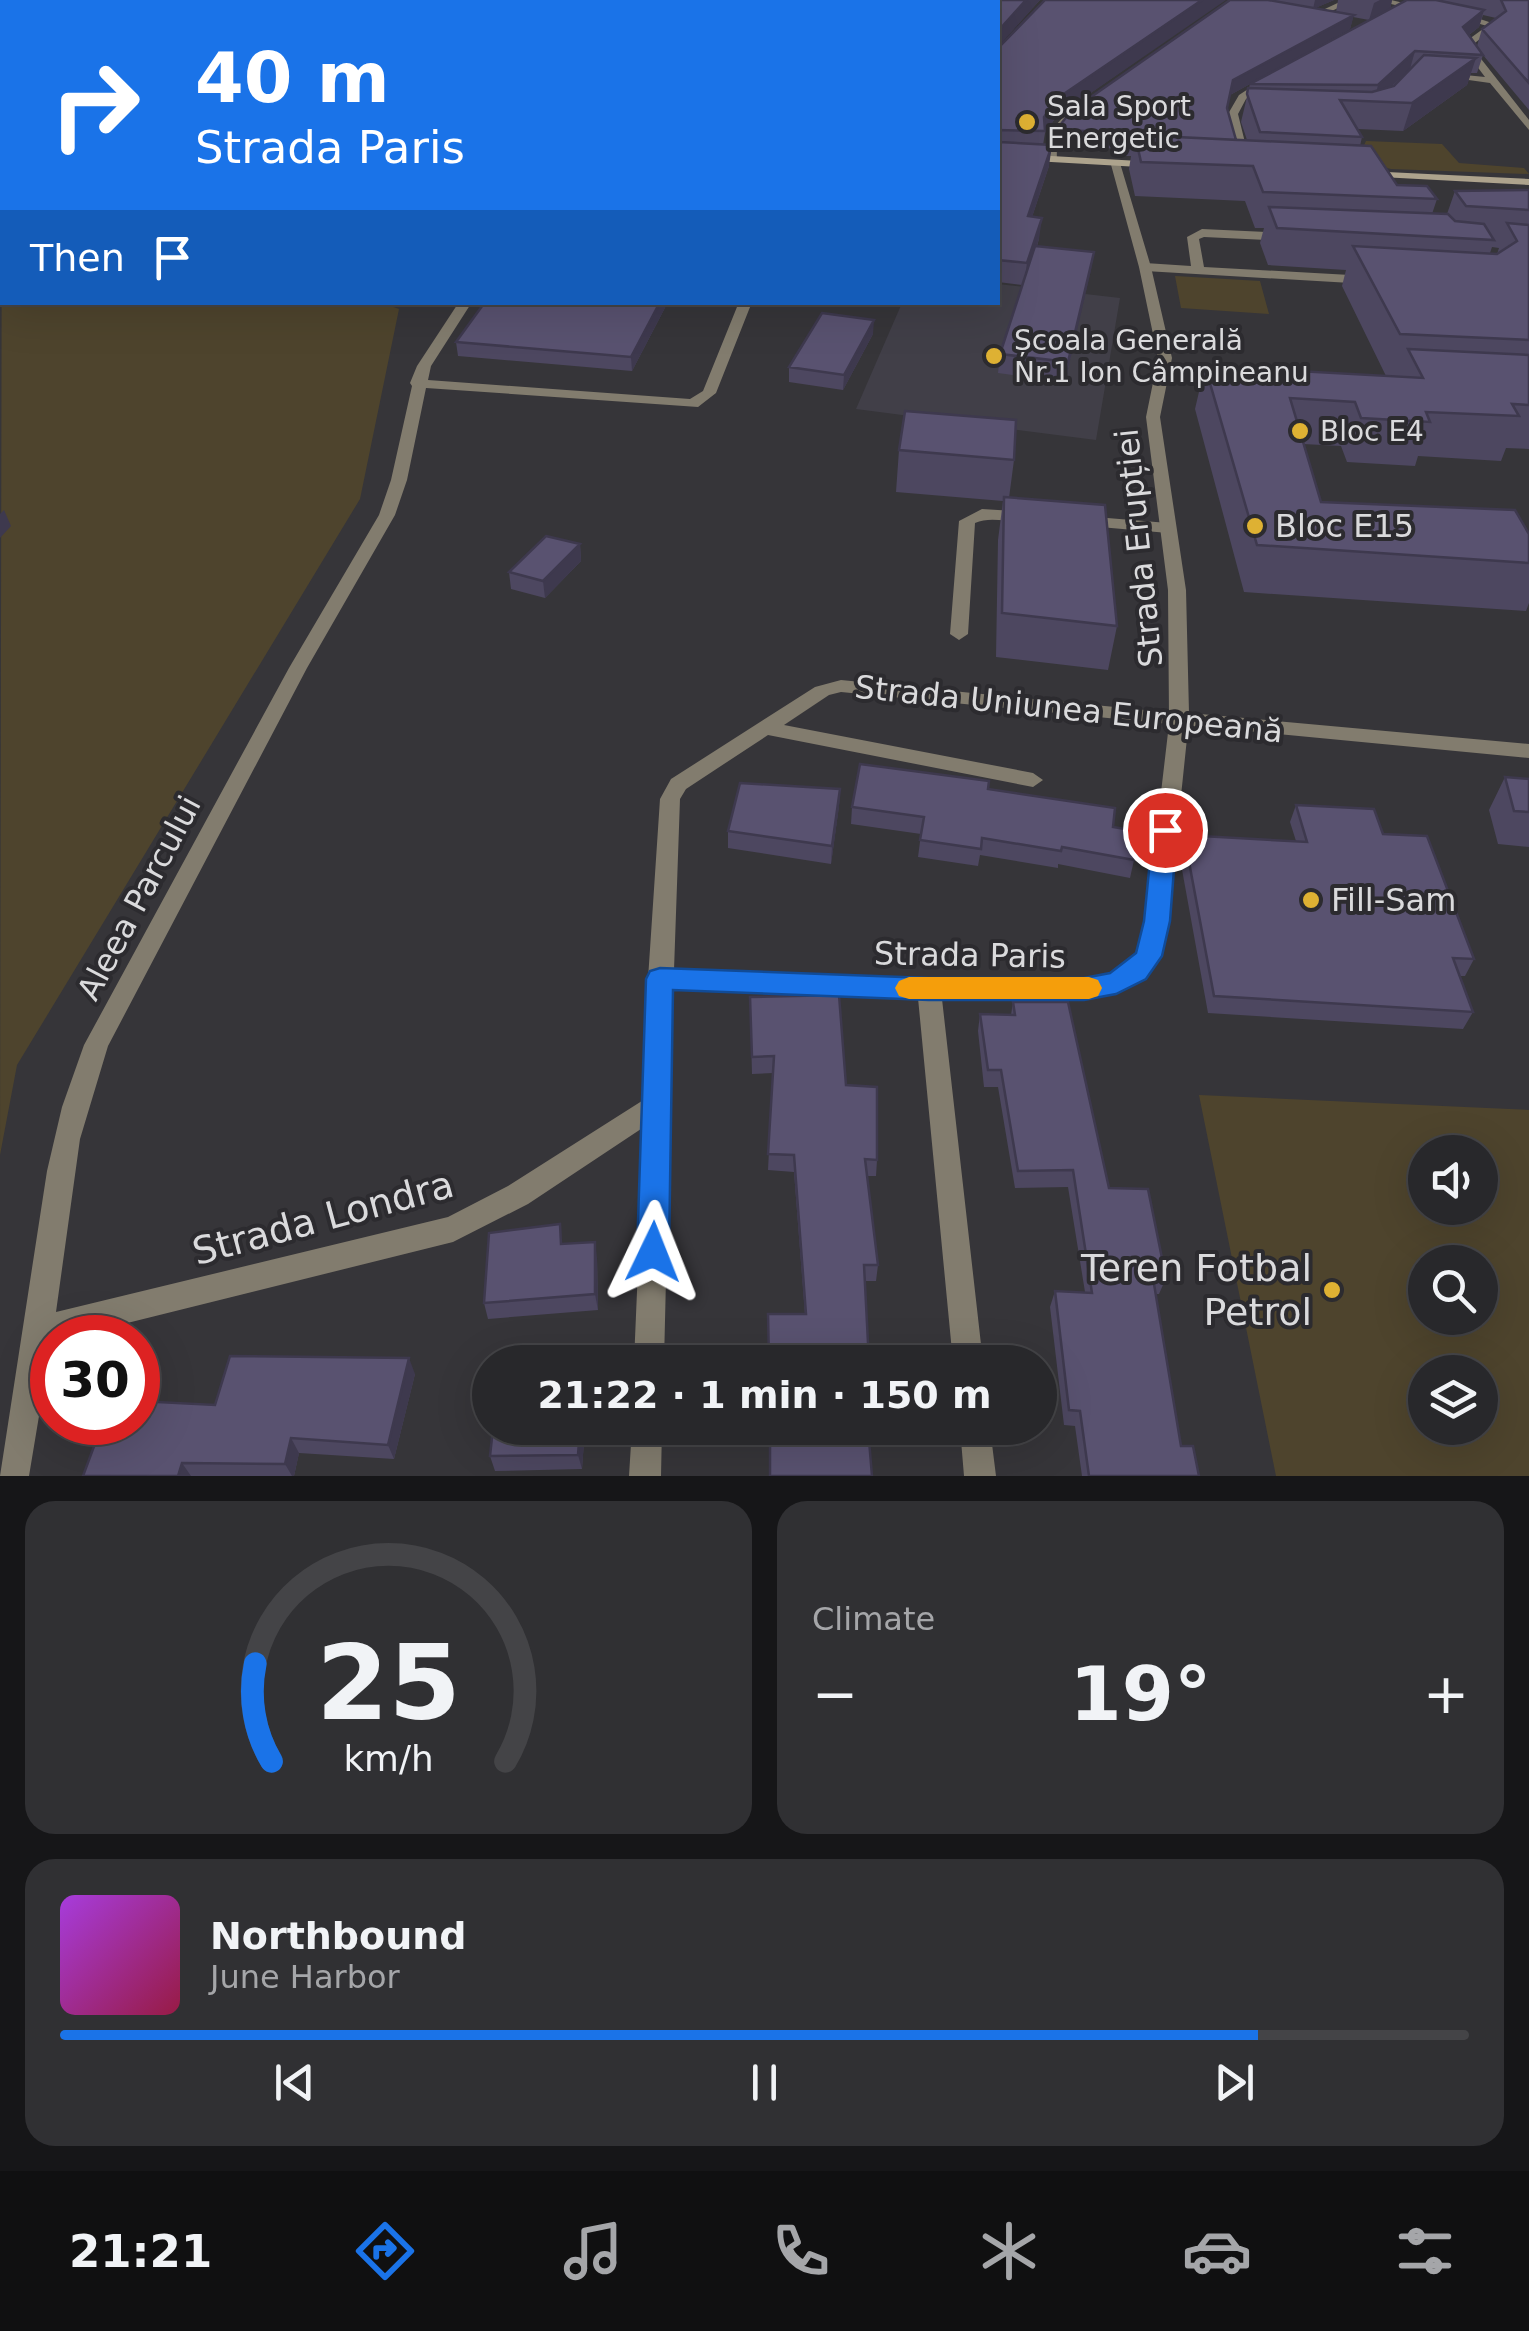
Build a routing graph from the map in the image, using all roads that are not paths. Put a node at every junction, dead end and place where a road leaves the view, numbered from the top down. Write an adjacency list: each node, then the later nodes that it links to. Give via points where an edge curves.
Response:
1 (1351, 0): 5 (street)
2 (1386, 0): 4 (street); 9 (street, via 1494,25 1466,45)
3 (1299, 13): 5 (street)
4 (1400, 13)
5 (1316, 16): 6 (street)
6 (1334, 19)
7 (1288, 68): 11 (street, via 1242,95)
8 (1424, 74): 9 (street)
9 (1491, 80): 13 (street)
10 (1102, 94): 15 (street, via 1054,130)
11 (1233, 109): 12 (street); 19 (street)
12 (1248, 110)
13 (1529, 127)
14 (1000, 156): 15 (main road)
15 (1052, 160): 16 (main road)
16 (1114, 163): 17 (main road); 24 (street, Strada Erupției)
17 (1163, 165)
18 (1229, 168): 19 (main road)
19 (1246, 168): 20 (main road)
20 (1264, 170)
21 (1359, 174): 22 (main road)
22 (1529, 182)
23 (1300, 238): 25 (street, via 1202,233 1192,237)
24 (1145, 267): 25 (street); 29 (street, Strada Erupției)
25 (1198, 270): 26 (street)
26 (1394, 282)
27 (464, 305): 31 (street, Aleea Parcului)
28 (745, 305): 31 (street, via 710,393 693,404)
29 (1164, 373): 30 (street); 32 (street, Strada Erupției, via 1153,418)
30 (1252, 378)
31 (418, 383): 41 (street, Aleea Parcului, via 387,515 298,668 76,1093)
32 (1168, 528): 33 (street, via 982,514 966,521); 34 (street, Strada Erupției, via 1177,590)
33 (959, 634)
34 (1180, 719): 35 (street, Strada Uniunea Europeană, via 841,686); 36 (street, Strada Uniunea Europeană); 39 (street, Strada Paris, via 1157,921 1148,956 1136,972 1084,989)
35 (765, 728): 37 (street); 38 (street, Strada Uniunea Europeană, via 678,784 670,798)
36 (1529, 752)
37 (1033, 780)
38 (660, 979): 39 (street, Strada Paris); 40 (street, Strada Uniunea Europeană)
39 (929, 989): 44 (street)
40 (658, 1104): 42 (street, Strada Londra, via 518,1195 453,1228); 43 (street, Strada Uniunea Europeană)
41 (41, 1315)
42 (100, 1315)
43 (650, 1345)
44 (966, 1345)
45 (30, 1381): 48 (street, Aleea Parcului)
46 (646, 1445): 49 (street)
47 (977, 1445): 50 (street)
48 (13, 1476)
49 (645, 1476)
50 (980, 1476)

